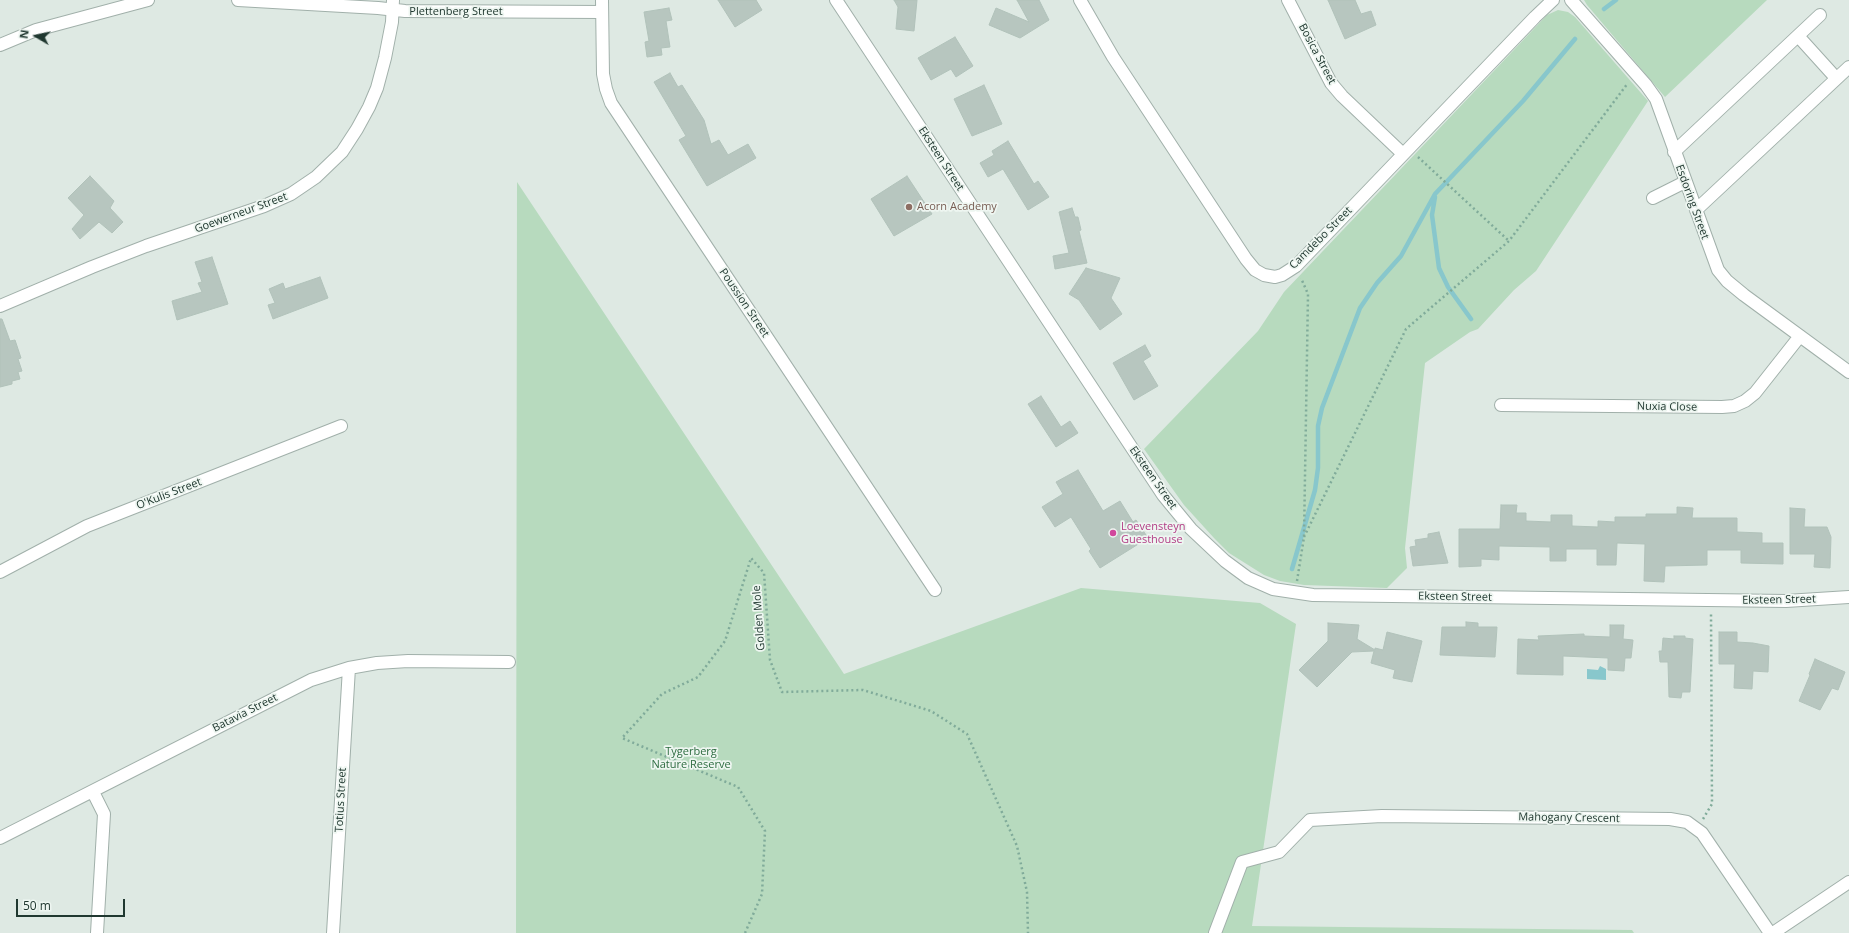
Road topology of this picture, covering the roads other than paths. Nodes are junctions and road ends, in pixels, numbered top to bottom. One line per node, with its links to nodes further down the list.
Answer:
1 (148, 0): 13 (street)
2 (238, 0): 9 (street, Plettenberg Street)
3 (602, 0): 10 (street, Poussion Street)
4 (836, 0): 28 (street, Eksteen Street)
5 (1080, 0): 16 (street, Camdebo Street)
6 (1288, 0): 16 (street, Bosica Street)
7 (1553, 0): 16 (street, Camdebo Street)
8 (1571, 0): 17 (street, Esdoring Street)
9 (392, 5): 10 (street, Plettenberg Street); 21 (street, Goewerneur Street)
10 (602, 12): 27 (street, Poussion Street)
11 (1820, 15): 12 (street)
12 (1798, 36): 15 (street); 17 (street)
13 (0, 45)
14 (1849, 67): 15 (street)
15 (1836, 78): 20 (street)
16 (1406, 151)
17 (1674, 152): 18 (street, Esdoring Street)
18 (1685, 182): 19 (street); 20 (street, Esdoring Street)
19 (1653, 198)
20 (1696, 210): 22 (street, Esdoring Street)
21 (0, 306)
22 (1800, 336): 23 (street, Esdoring Street); 24 (street, Nuxia Close)
23 (1849, 372)
24 (1501, 405)
25 (341, 426): 26 (street, O'Kulis Street)
26 (0, 572)
27 (935, 590)
28 (1849, 597)
29 (509, 662): 30 (street, Batavia Street)
30 (349, 668): 31 (street, Batavia Street); 35 (street, Totius Street)
31 (93, 792): 32 (street, Batavia Street); 34 (street)
32 (0, 838)
33 (1849, 882): 37 (street)
34 (97, 933)
35 (333, 933)
36 (1215, 933): 37 (street, Mahogany Crescent)
37 (1772, 933)

